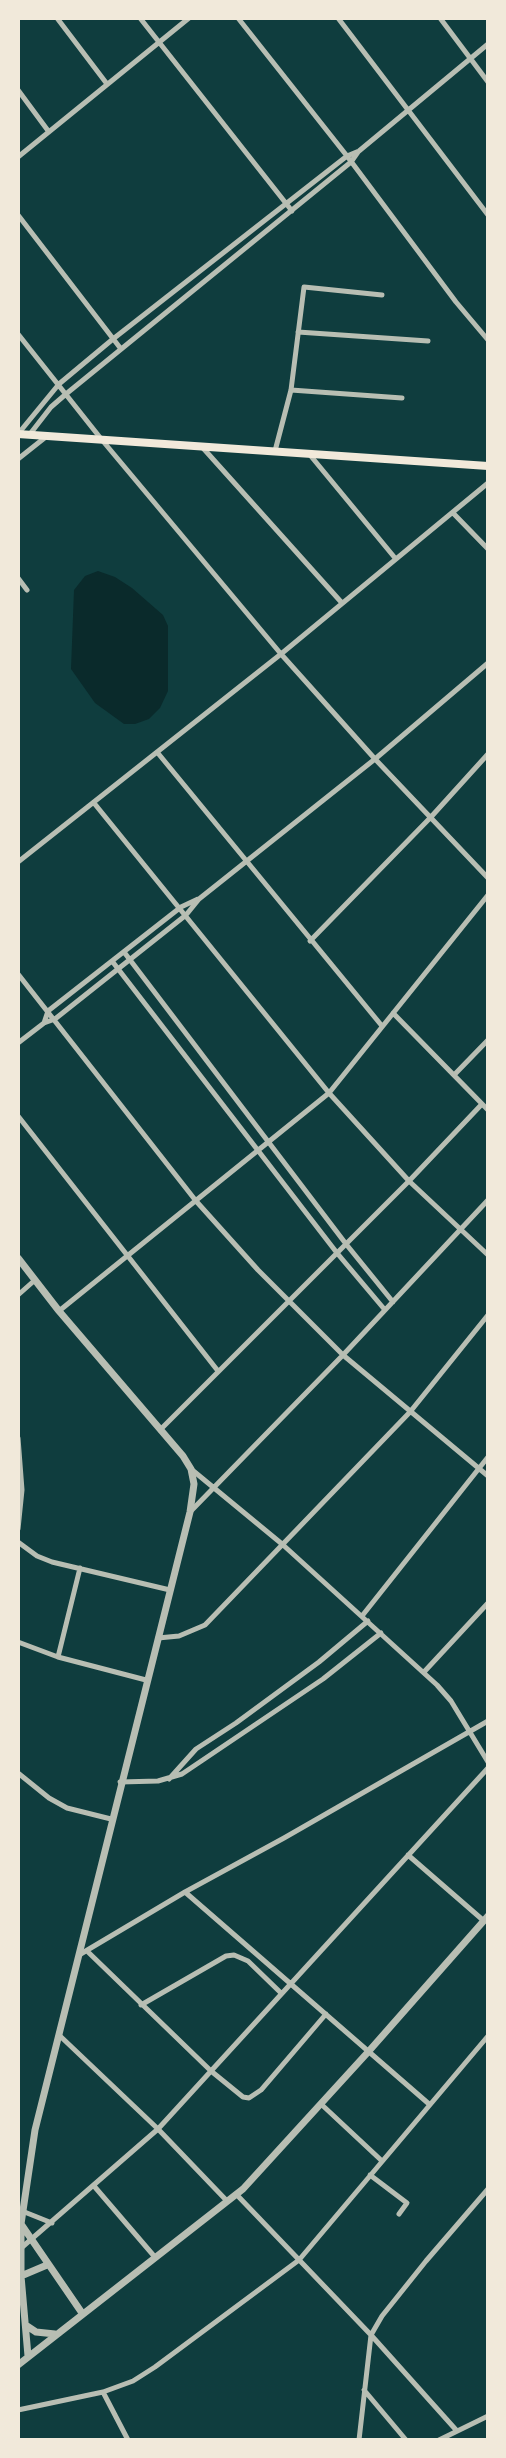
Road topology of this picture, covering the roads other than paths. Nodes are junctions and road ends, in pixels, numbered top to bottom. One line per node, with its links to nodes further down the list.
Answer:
1 (57, 18): 11 (street)
2 (140, 18): 7 (street)
3 (189, 18): 7 (street)
4 (238, 18): 16 (street)
5 (338, 18): 13 (street)
6 (440, 18): 9 (street)
7 (159, 42): 11 (street); 19 (street)
8 (488, 44): 9 (street)
9 (470, 58): 10 (street); 13 (street)
10 (488, 82)
11 (107, 84): 14 (street)
12 (18, 90): 14 (street)
13 (407, 110): 15 (street); 22 (street)
14 (49, 132): 17 (street)
15 (359, 151): 16 (street); 18 (street)
16 (347, 156): 18 (street); 19 (street)
17 (18, 157)
18 (351, 162): 20 (street); 27 (street)
19 (285, 204): 20 (street); 26 (street)
20 (292, 211): 29 (street)
21 (18, 215): 26 (street)
22 (488, 215)
23 (382, 295): 24 (street)
24 (298, 333): 28 (street); 31 (street)
25 (18, 334): 30 (street)
26 (113, 339): 29 (street); 30 (street)
27 (488, 340)
28 (428, 341)
29 (121, 349): 32 (street)
30 (59, 384): 32 (street); 34 (street)
31 (291, 390): 33 (street); 39 (street)
32 (66, 394): 35 (street); 37 (street)
33 (402, 398)
34 (18, 434): 35 (main road)
35 (30, 434): 36 (main road)
36 (47, 436): 37 (main road); 41 (street)
37 (102, 440): 38 (main road); 50 (street)
38 (202, 446): 39 (main road); 49 (street)
39 (275, 452): 40 (main road)
40 (310, 455): 42 (main road); 46 (street)
41 (18, 459)
42 (488, 466)
43 (488, 483): 44 (street)
44 (454, 514): 45 (street); 46 (street)
45 (488, 549)
46 (395, 558): 49 (street)
47 (18, 578): 48 (street)
48 (27, 590)
49 (342, 603): 50 (street)
50 (282, 654): 52 (street); 54 (street)
51 (488, 663): 54 (street)
52 (157, 752): 55 (street); 57 (street)
53 (488, 754): 56 (street)
54 (375, 759): 56 (street); 57 (street)
55 (94, 802): 58 (street); 62 (street)
56 (431, 817): 59 (street); 64 (street)
57 (245, 861): 61 (street); 64 (street)
58 (18, 862)
59 (488, 879)
60 (488, 895): 71 (street)
61 (199, 899): 62 (street); 63 (street)
62 (181, 907): 63 (street); 65 (street)
63 (186, 915): 66 (street); 78 (street)
64 (310, 941): 74 (street)
65 (124, 952): 66 (street); 67 (street)
66 (129, 960): 68 (street); 82 (street)
67 (112, 961): 68 (street); 70 (street)
68 (117, 969): 72 (street); 83 (street)
69 (18, 974): 70 (street)
70 (48, 1011): 72 (street); 73 (street)
71 (393, 1013): 74 (street); 77 (street)
72 (55, 1019): 73 (street); 86 (street)
73 (44, 1023): 76 (street)
74 (382, 1026): 78 (street)
75 (488, 1041): 77 (street)
76 (18, 1043)
77 (455, 1074): 79 (street)
78 (329, 1093): 82 (street); 84 (street)
79 (482, 1104): 80 (street); 84 (street)
80 (488, 1110)
81 (18, 1116): 91 (street)
82 (269, 1143): 83 (street); 88 (street)
83 (260, 1150): 86 (street); 89 (street)
84 (409, 1181): 87 (street); 88 (street)
85 (488, 1200): 87 (street)
86 (196, 1201): 91 (street); 95 (street)
87 (460, 1230): 90 (street); 96 (street)
88 (346, 1244): 89 (street); 96 (street)
89 (337, 1253): 95 (street); 97 (street)
90 (488, 1255)
91 (128, 1256): 98 (street); 101 (street)
92 (18, 1258): 93 (street)
93 (35, 1280): 94 (street); 98 (street)
94 (18, 1295)
95 (288, 1302): 100 (street); 101 (street)
96 (393, 1302): 97 (street)
97 (385, 1310): 100 (street)
98 (60, 1311): 103 (street)
99 (488, 1315): 102 (street)
100 (343, 1355): 102 (street); 109 (street)
101 (218, 1371): 103 (street)
102 (410, 1412): 107 (street); 113 (street)
103 (160, 1430): 106 (street)
104 (18, 1438): 111 (street)
105 (488, 1456): 107 (street)
106 (191, 1469): 109 (street); 110 (street)
107 (478, 1469): 108 (street); 117 (street)
108 (488, 1476)
109 (213, 1488): 110 (street); 113 (street)
110 (190, 1512): 115 (street)
111 (18, 1529)
112 (18, 1542): 114 (street)
113 (282, 1544): 117 (street); 120 (street)
114 (80, 1568): 115 (street); 122 (street)
115 (171, 1590): 120 (street)
116 (488, 1603): 123 (street)
117 (362, 1616): 118 (street)
118 (368, 1621): 119 (street); 130 (street)
119 (381, 1633): 123 (street); 130 (street)
120 (158, 1638): 124 (street)
121 (18, 1642): 122 (street)
122 (58, 1657): 124 (street)
123 (424, 1672): 126 (street)
124 (146, 1680): 131 (street)
125 (488, 1721): 126 (street)
126 (468, 1731): 127 (street); 134 (street)
127 (488, 1762)
128 (488, 1768): 133 (street)
129 (18, 1773): 132 (street)
130 (168, 1780): 131 (street)
131 (120, 1782): 132 (street)
132 (111, 1819): 137 (street)
133 (408, 1855): 135 (street); 138 (street)
134 (184, 1892): 136 (street); 138 (street)
135 (486, 1919): 144 (street)
136 (87, 1952): 137 (street); 140 (street)
137 (79, 1955): 142 (street)
138 (290, 1983): 139 (street); 141 (street)
139 (281, 1993): 140 (street); 145 (street)
140 (141, 2005): 145 (street)
141 (326, 2014): 144 (street); 145 (street)
142 (59, 2035): 148 (street); 155 (street)
143 (488, 2036): 147 (street)
144 (369, 2051): 146 (street); 147 (street)
145 (211, 2071): 148 (street)
146 (321, 2104): 149 (street); 153 (street)
147 (429, 2104): 149 (street)
148 (158, 2128): 151 (street); 154 (street)
149 (382, 2161): 150 (street)
150 (370, 2175): 156 (street); 162 (street)
151 (94, 2186): 157 (street); 161 (street)
152 (488, 2190): 168 (street)
153 (236, 2194): 154 (street); 162 (street)
154 (227, 2201): 161 (street)
155 (22, 2211): 157 (street); 158 (street)
156 (399, 2214)
157 (52, 2223): 159 (street)
158 (21, 2224): 159 (street); 160 (street)
159 (31, 2241): 160 (street); 163 (street)
160 (20, 2249): 164 (street)
161 (154, 2256): 165 (street)
162 (299, 2260): 168 (street); 172 (street)
163 (47, 2265): 164 (street); 165 (street)
164 (21, 2277): 166 (street)
165 (82, 2313): 167 (street)
166 (27, 2326): 167 (street); 169 (street)
167 (56, 2334): 169 (street)
168 (371, 2335): 171 (street); 175 (street)
169 (28, 2356): 170 (street)
170 (18, 2365)
171 (364, 2390): 177 (street); 178 (street)
172 (103, 2392): 173 (street); 176 (street)
173 (18, 2410)
174 (488, 2416): 175 (street)
175 (457, 2431): 179 (street)
176 (128, 2440)
177 (359, 2440)
178 (406, 2440)
179 (439, 2440)

